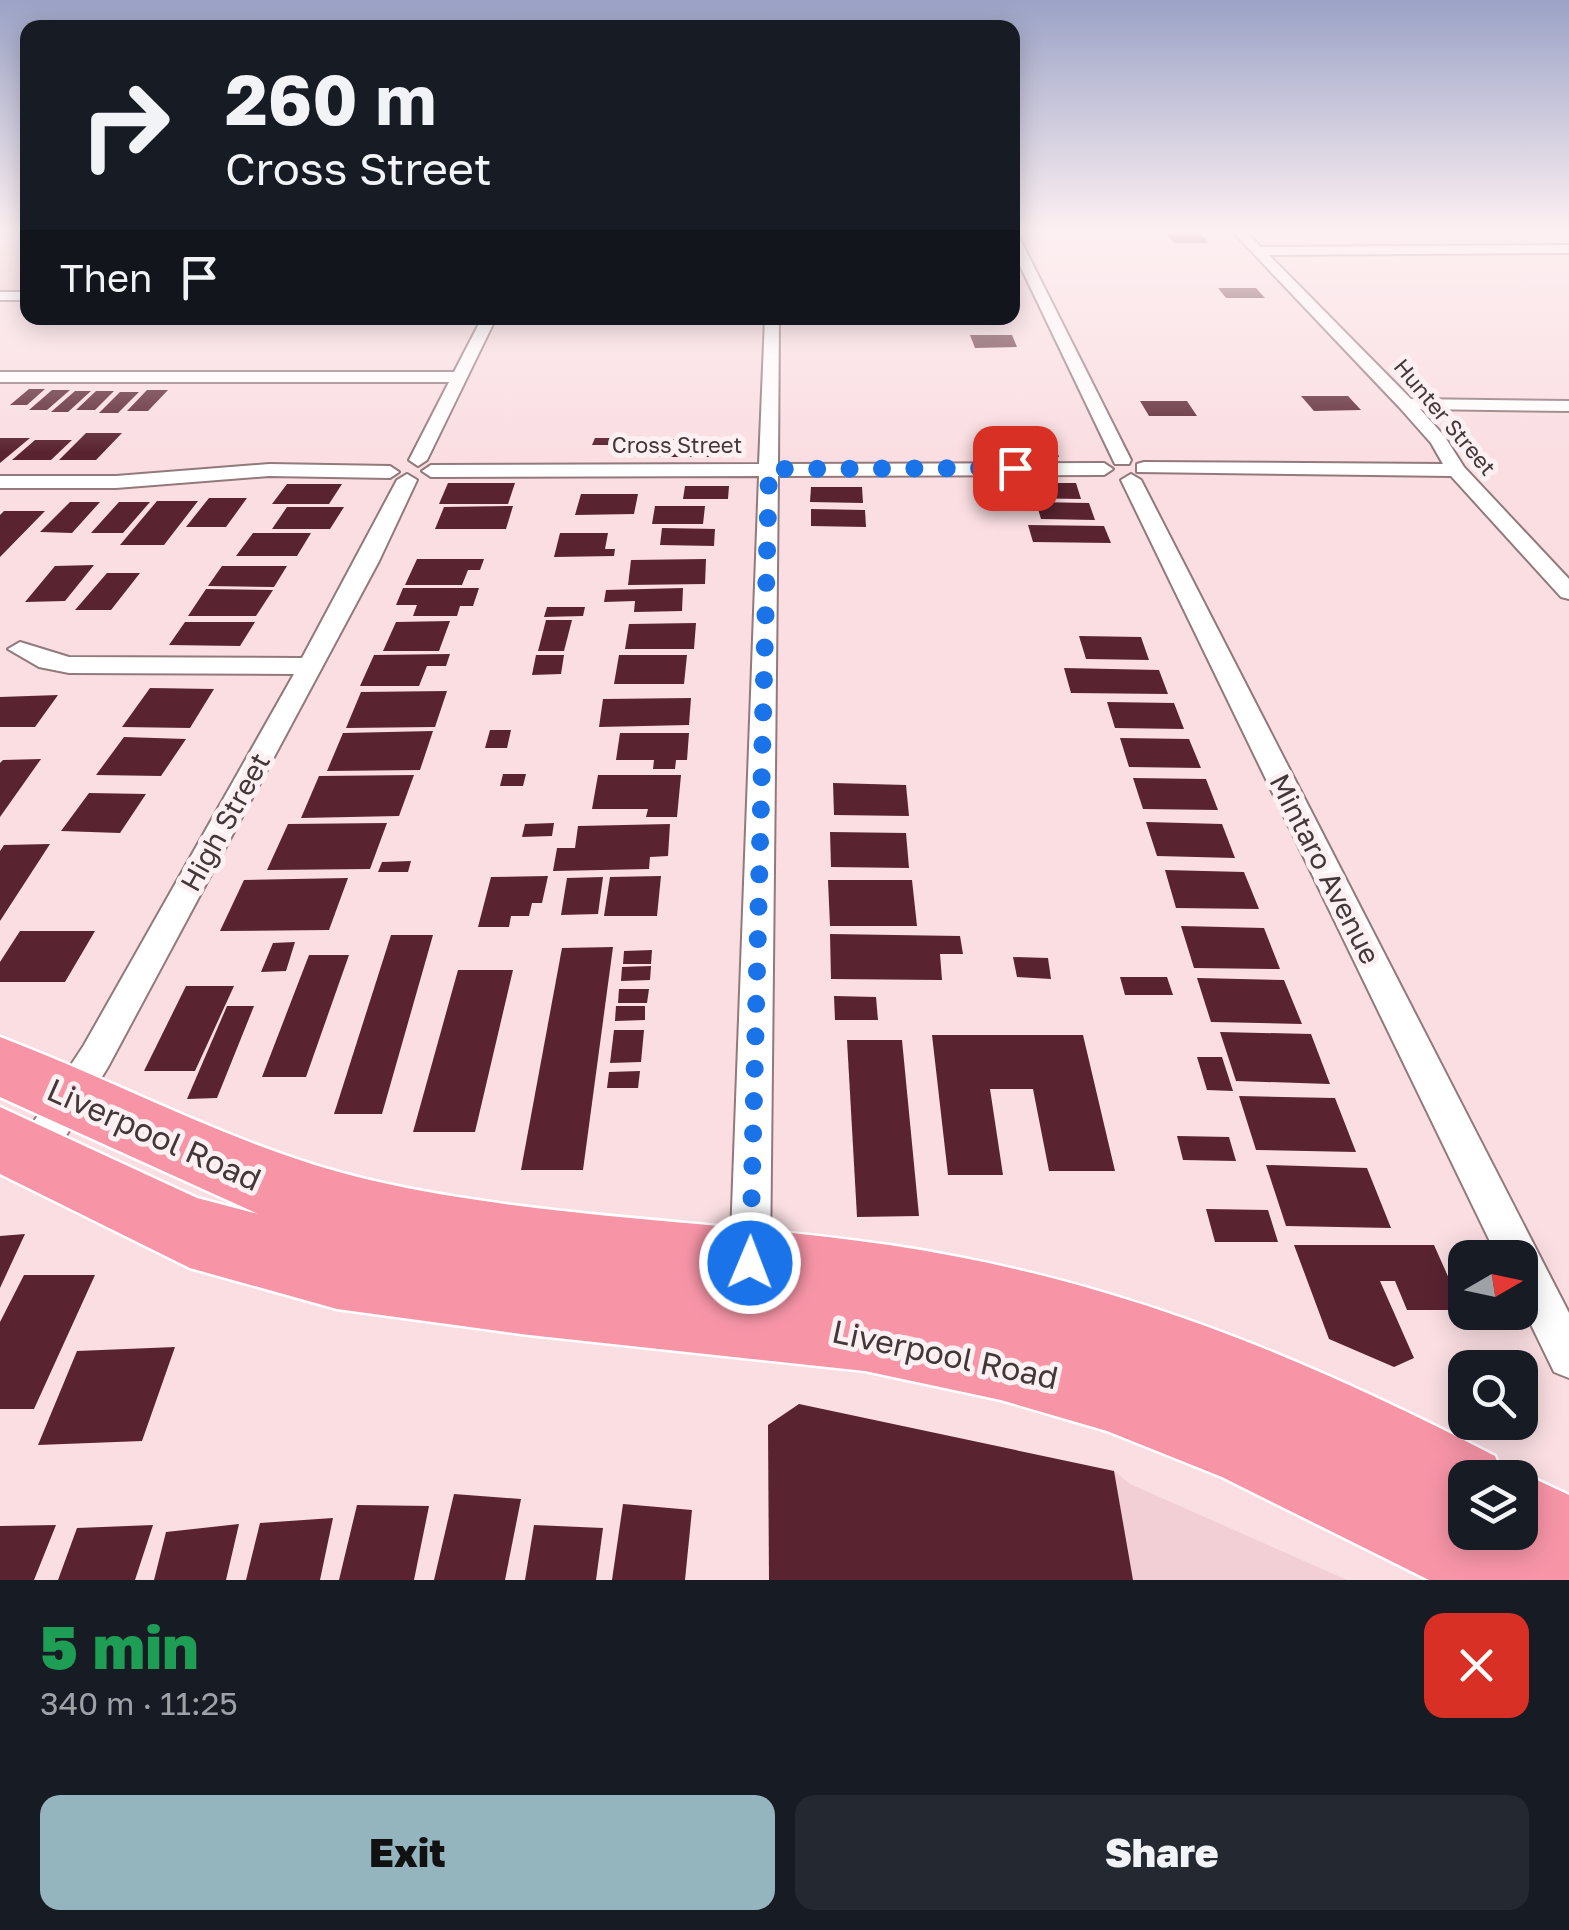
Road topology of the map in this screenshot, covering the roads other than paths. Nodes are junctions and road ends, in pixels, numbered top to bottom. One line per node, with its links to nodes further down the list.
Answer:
1 (1046, 306): 10 (street, Mintaro Avenue)
2 (1311, 306): 7 (street, Hunter Street)
3 (485, 325): 6 (street, High Street)
4 (772, 325): 9 (street)
5 (0, 376): 6 (street)
6 (457, 376): 12 (street, High Street)
7 (1406, 404): 8 (street); 11 (street, Hunter Street)
8 (1569, 406)
9 (769, 469): 10 (street, Cross Street); 12 (street, Cross Street); 21 (street)
10 (1125, 469): 11 (street, Cross Street); 20 (street, Mintaro Avenue)
11 (1456, 470): 14 (street, Hunter Street)
12 (411, 471): 13 (street, Cross Street); 16 (street, High Street)
13 (0, 482)
14 (1569, 592)
15 (20, 649): 16 (street)
16 (310, 666): 18 (street, High Street)
17 (0, 1066): 18 (highway, Liverpool Road)
18 (71, 1096): 19 (street, High Street); 21 (highway, Liverpool Road)
19 (16, 1148): 27 (highway, Liverpool Road)
20 (1511, 1240)
21 (750, 1263): 24 (highway, Liverpool Road)
22 (1538, 1294): 23 (street, Mintaro Avenue)
23 (1569, 1357)
24 (1448, 1477)
25 (1538, 1525): 26 (highway)
26 (1569, 1542)
27 (1516, 1580)

